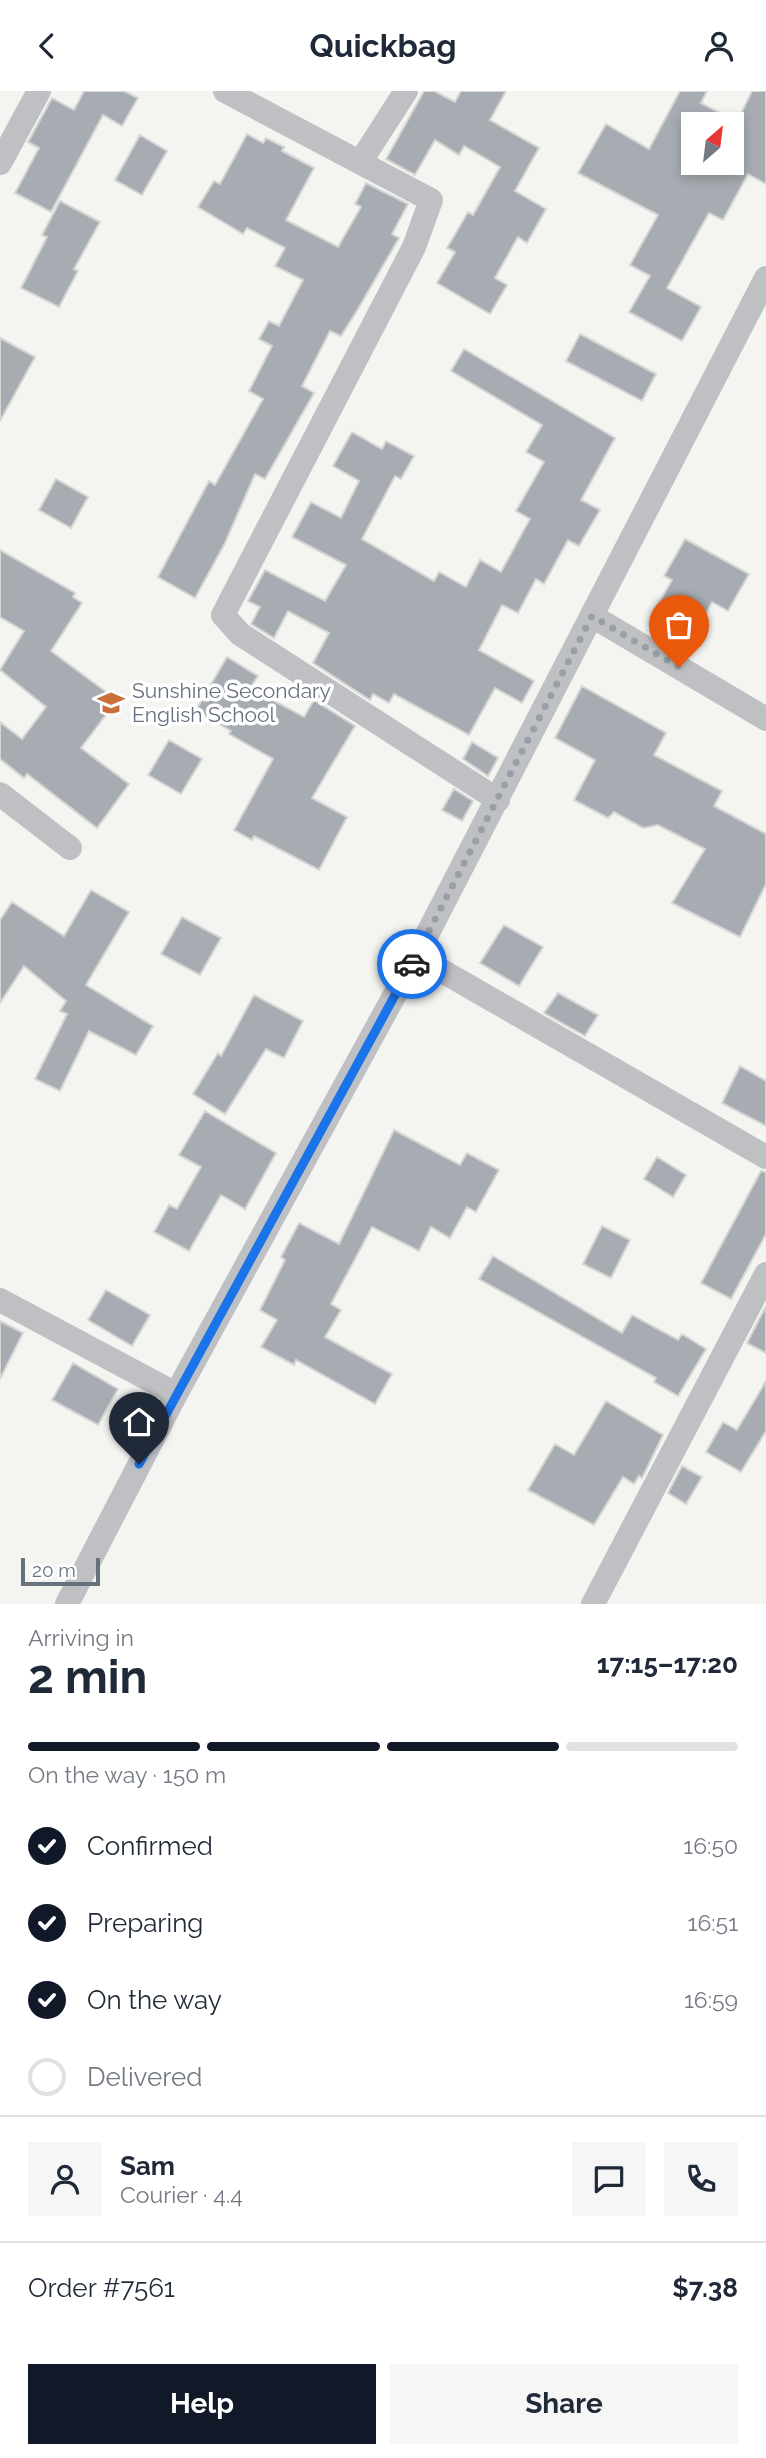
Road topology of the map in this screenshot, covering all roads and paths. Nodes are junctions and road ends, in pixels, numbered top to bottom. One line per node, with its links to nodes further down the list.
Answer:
1 (39, 91): 5 (street)
2 (225, 91): 4 (street)
3 (406, 91): 4 (street)
4 (361, 161): 10 (street)
5 (0, 163)
6 (766, 278): 7 (street)
7 (592, 616): 8 (street); 10 (street)
8 (766, 719)
9 (0, 794): 11 (street)
10 (498, 800): 12 (street)
11 (70, 848)
12 (416, 956): 13 (street); 16 (street)
13 (766, 1157)
14 (766, 1274): 18 (street)
15 (0, 1300): 16 (street)
16 (176, 1394): 17 (street)
17 (67, 1604)
18 (593, 1604)

